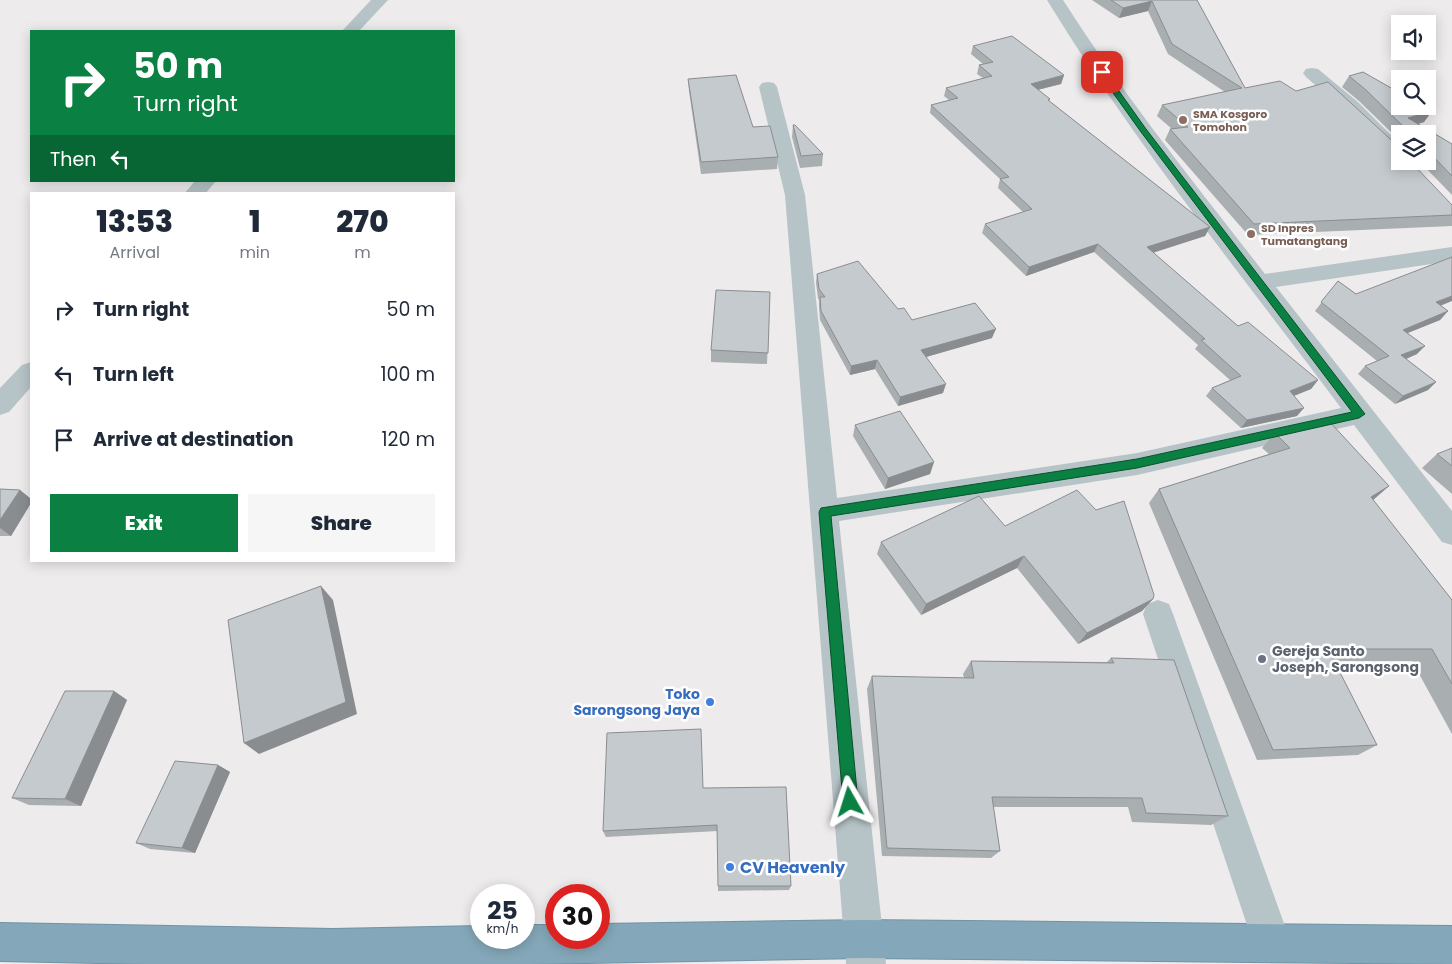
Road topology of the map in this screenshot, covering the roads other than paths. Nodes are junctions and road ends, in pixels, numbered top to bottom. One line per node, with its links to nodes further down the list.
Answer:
1 (380, 0): 3 (street)
2 (1055, 0): 10 (street)
3 (351, 30)
4 (1312, 73): 6 (street)
5 (768, 87): 14 (street)
6 (1391, 147)
7 (205, 182): 8 (street)
8 (196, 192)
9 (1452, 254): 10 (street)
10 (1259, 282): 13 (street)
11 (30, 372): 12 (street)
12 (0, 406)
13 (1359, 414): 14 (street); 15 (street)
14 (825, 512): 20 (street)
15 (1452, 533)
16 (1158, 614): 18 (street)
17 (0, 942): 21 (highway)
18 (1272, 943): 19 (highway); 20 (highway)
19 (1452, 945)
20 (865, 952): 21 (highway)
21 (331, 956)

